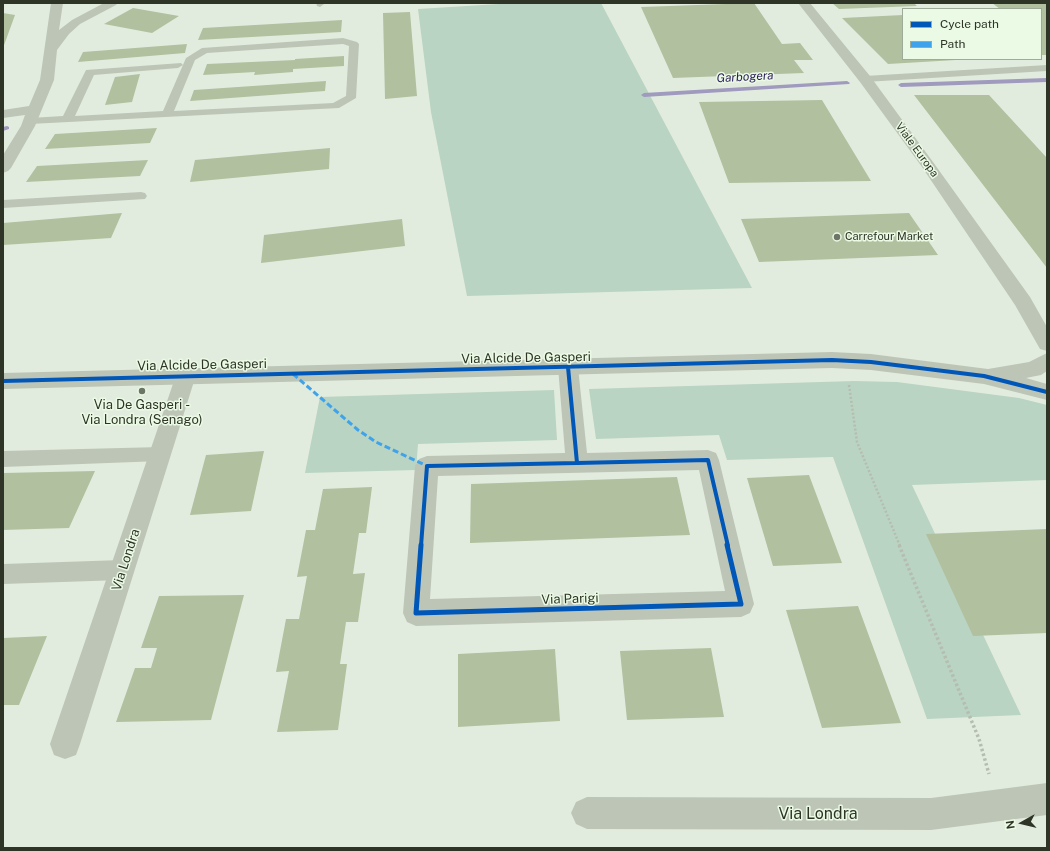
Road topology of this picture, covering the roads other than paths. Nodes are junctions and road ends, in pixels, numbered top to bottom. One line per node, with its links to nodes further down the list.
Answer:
1 (57, 3): 5 (street)
2 (804, 3): 8 (street, Viale Europa)
3 (110, 4): 4 (street); 5 (street)
4 (69, 6)
5 (52, 48): 11 (street)
6 (178, 65): 12 (lane)
7 (1047, 68): 8 (lane)
8 (865, 79): 16 (street, Viale Europa)
9 (168, 113): 9 (lane); 12 (lane)
10 (3, 114): 11 (street)
11 (32, 116): 12 (lane); 13 (street)
12 (68, 118)
13 (3, 168)
14 (141, 196): 15 (lane)
15 (3, 204)
16 (1023, 302): 17 (street); 18 (street, Viale Europa)
17 (1047, 318)
18 (1047, 344)
19 (1047, 361): 22 (street, Via Alcide De Gasperi)
20 (568, 367): 21 (street, Via Alcide De Gasperi); 22 (street, Via Alcide De Gasperi); 27 (street)
21 (186, 376): 23 (street, Via Alcide De Gasperi); 25 (street, Via Londra)
22 (984, 376): 24 (street, Via Alcide De Gasperi)
23 (3, 380)
24 (1047, 392)
25 (160, 454): 26 (lane); 28 (street, Via Londra)
26 (3, 458)
27 (577, 463): 27 (street, Via Parigi)
28 (122, 570): 29 (lane); 30 (street, Via Londra)
29 (3, 574)
30 (65, 744)
31 (1047, 798): 32 (street, Via Londra)
32 (587, 813)

